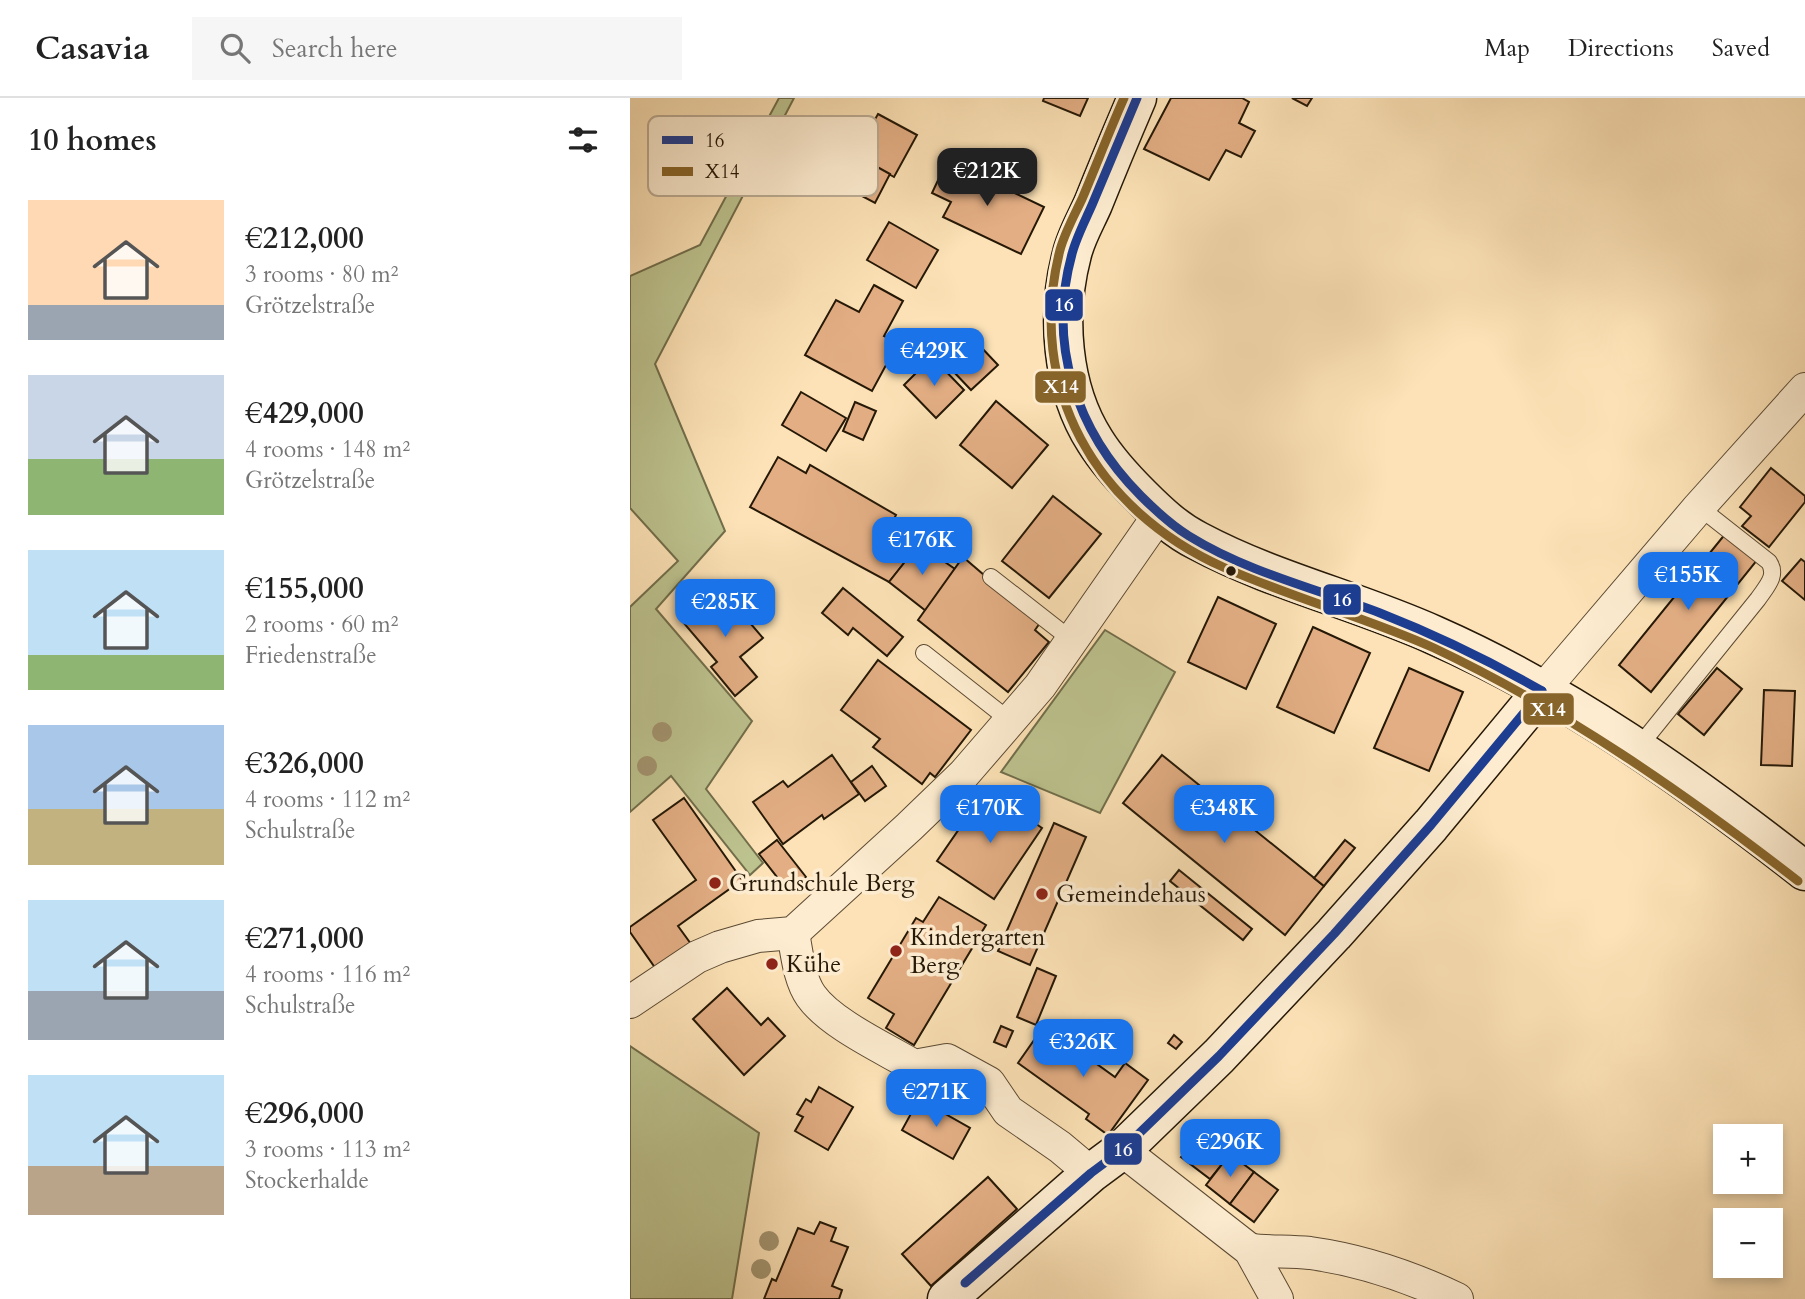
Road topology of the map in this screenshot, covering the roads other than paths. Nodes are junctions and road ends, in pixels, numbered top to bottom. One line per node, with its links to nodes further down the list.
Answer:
1 (1137, 98): 4 (street)
2 (1805, 389): 3 (street)
3 (1699, 507): 8 (street); 10 (lane)
4 (1159, 514): 6 (street); 8 (street)
5 (991, 577): 6 (lane)
6 (1073, 641): 9 (street)
7 (924, 653): 9 (lane)
8 (1542, 691): 10 (street); 14 (street)
9 (1009, 720): 12 (street)
10 (1637, 749): 11 (street)
11 (1805, 871)
12 (793, 933): 13 (street); 15 (street)
13 (630, 1002)
14 (1122, 1150): 15 (street); 16 (street)
15 (1091, 1173): 17 (street)
16 (1250, 1250): 18 (street); 19 (street)
17 (962, 1294)
18 (1277, 1299)
19 (1457, 1299)

